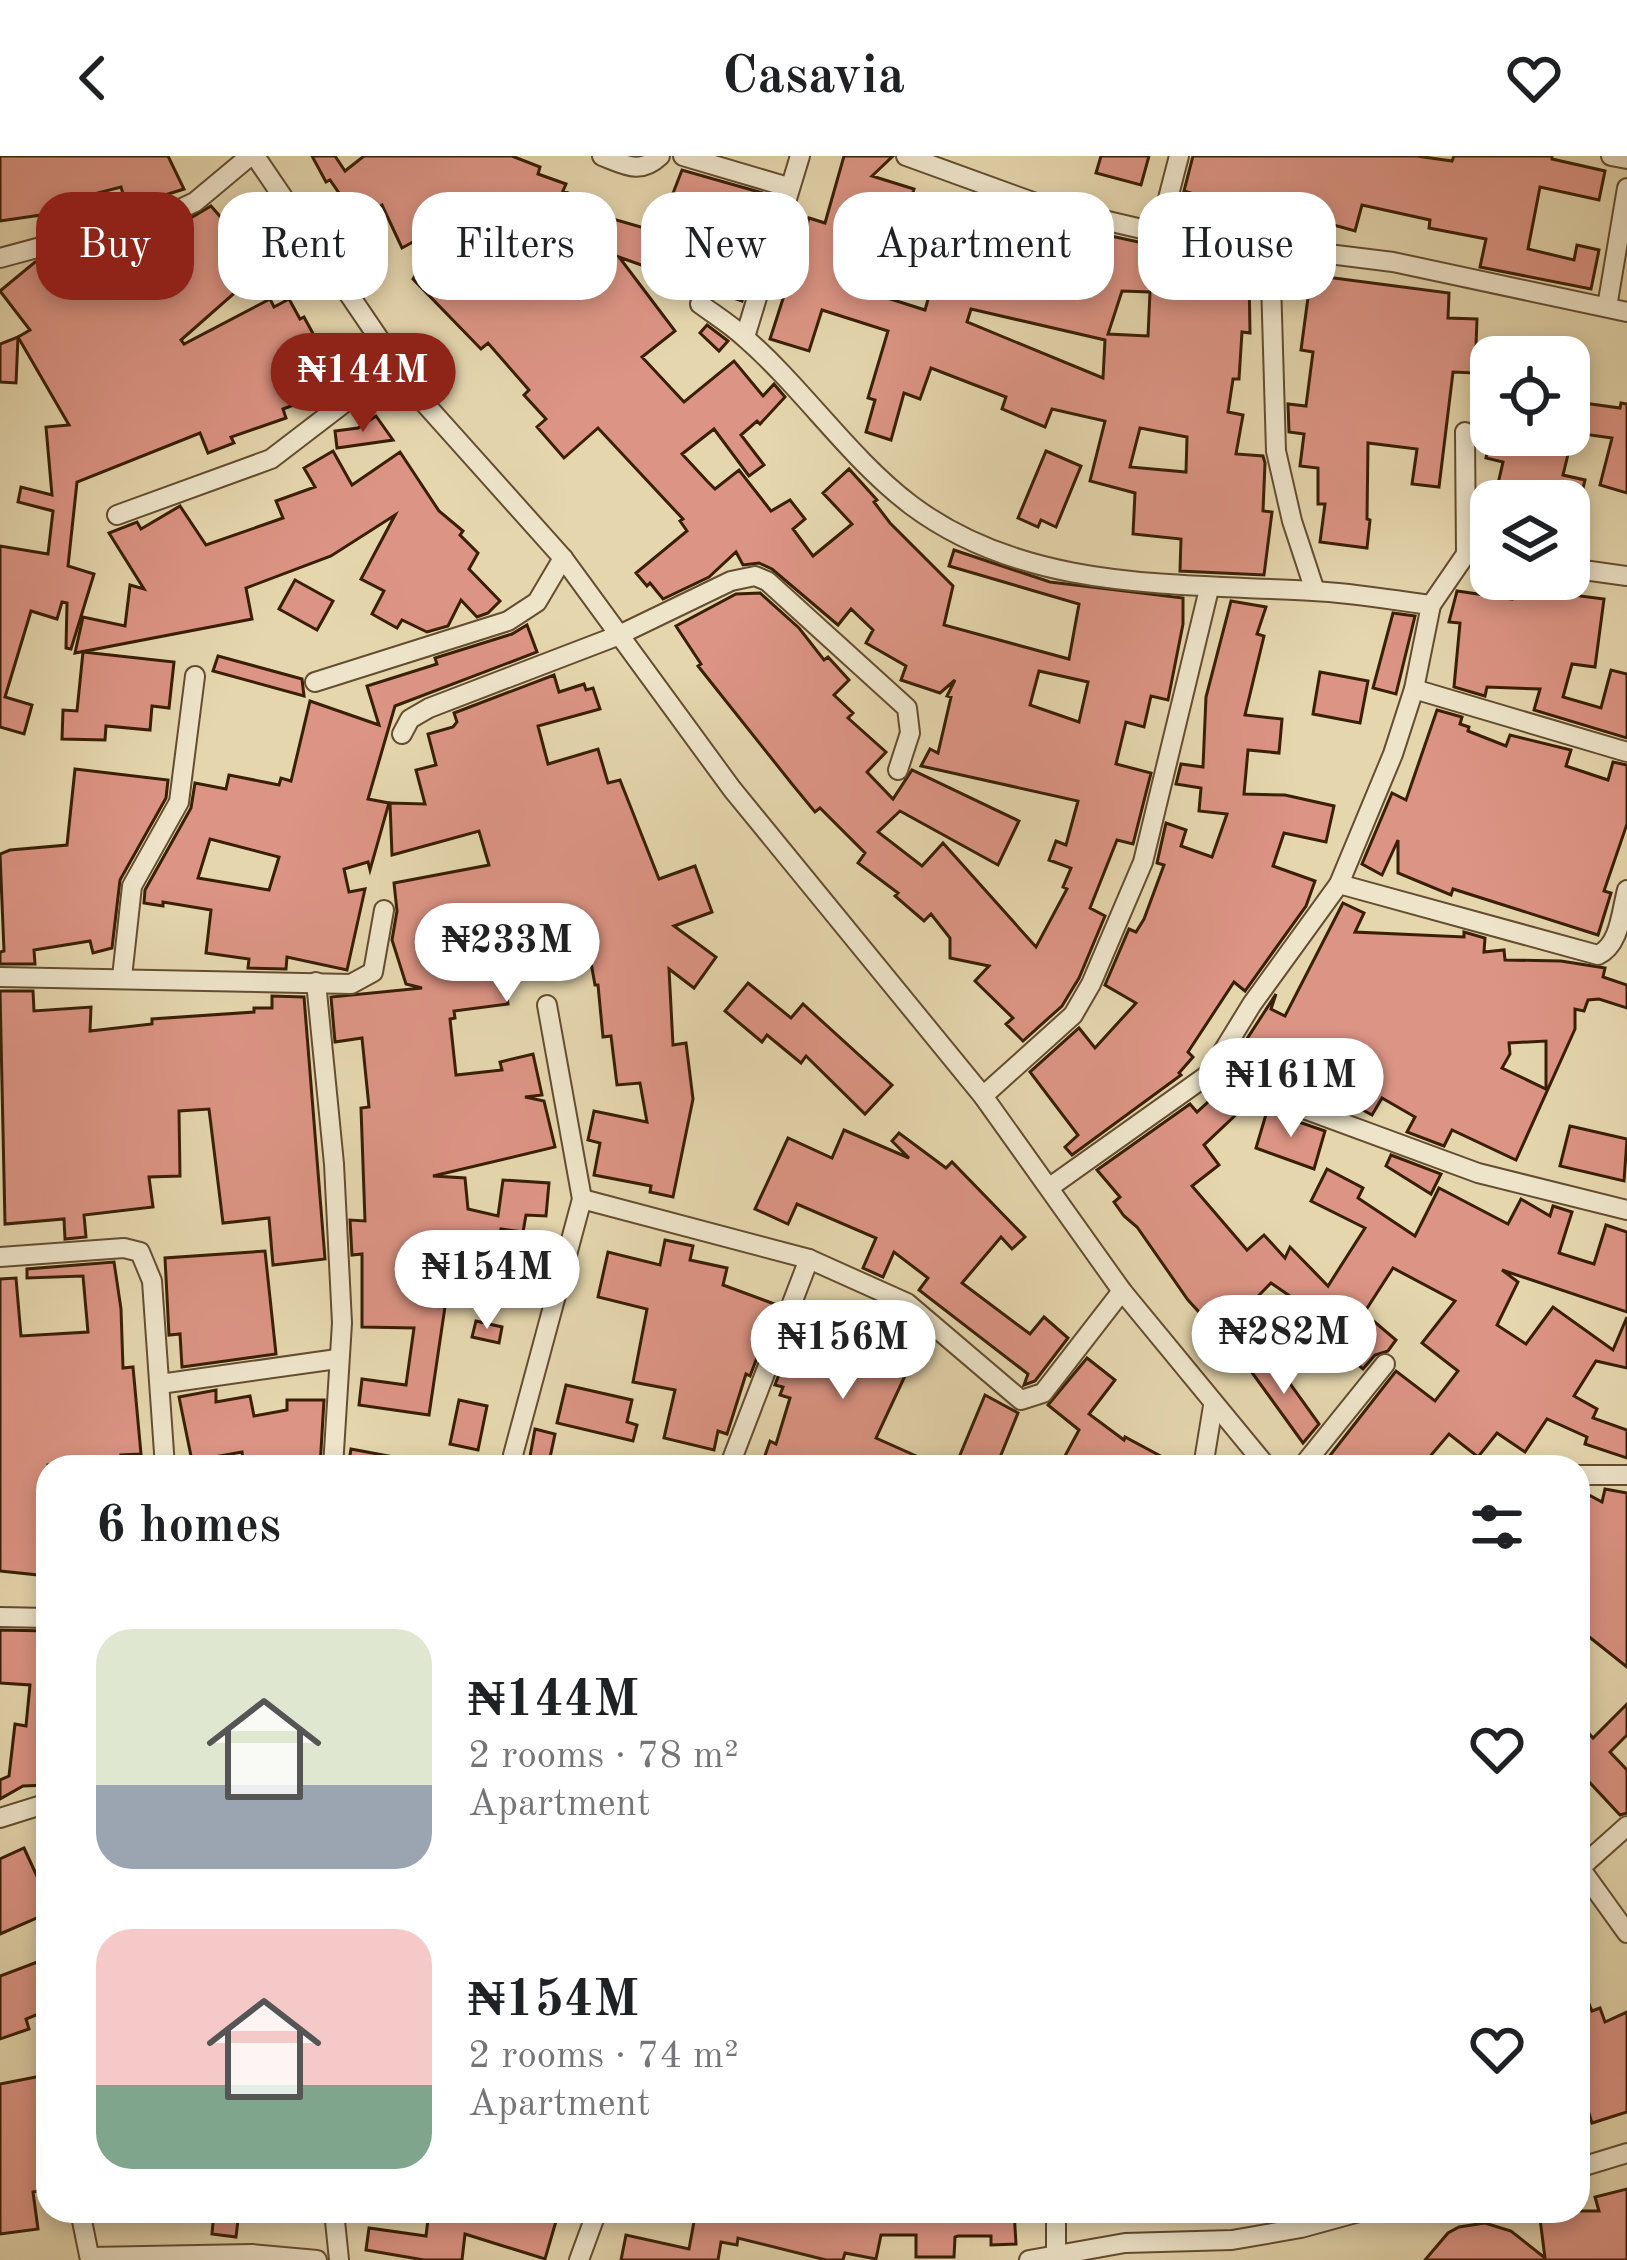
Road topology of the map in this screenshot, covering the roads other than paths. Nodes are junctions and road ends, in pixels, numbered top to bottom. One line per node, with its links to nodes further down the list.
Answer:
1 (252, 156): 15 (street); 21 (street)
2 (602, 156): 3 (street)
3 (660, 156)
4 (683, 156): 10 (street)
5 (800, 156): 10 (street)
6 (906, 156): 13 (street)
7 (1179, 156): 12 (street)
8 (1611, 156): 9 (street)
9 (1627, 159)
10 (788, 187): 20 (street)
11 (1627, 188): 18 (street)
12 (1170, 192)
13 (1138, 228)
14 (1336, 255): 18 (street)
15 (0, 258)
16 (1272, 300): 30 (street)
17 (700, 304): 20 (street)
18 (1606, 307): 19 (street)
19 (1627, 312)
20 (745, 337): 29 (street)
21 (395, 364): 23 (street); 26 (street)
22 (1465, 431): 24 (street)
23 (117, 515)
24 (1466, 554): 25 (street); 31 (street)
25 (1470, 554)
26 (563, 558): 32 (street); 34 (street)
27 (1590, 571): 28 (street)
28 (1627, 576)
29 (1209, 589): 30 (street); 47 (street)
30 (1315, 591): 31 (street)
31 (1431, 605): 35 (street)
32 (617, 636): 36 (street); 38 (street); 47 (street)
33 (195, 676): 43 (street)
34 (315, 682)
35 (1414, 689): 37 (street); 39 (street)
36 (402, 734)
37 (1627, 752)
38 (898, 770)
39 (1339, 884): 40 (street); 46 (street)
40 (1627, 890)
41 (384, 910): 44 (street)
42 (0, 977): 43 (street)
43 (122, 977): 44 (street)
44 (316, 982): 54 (street)
45 (548, 1005): 49 (street)
46 (1209, 1074): 48 (street); 50 (street)
47 (983, 1096): 48 (street)
48 (1050, 1187): 53 (street)
49 (582, 1198): 52 (street); 58 (street)
50 (1627, 1210)
51 (0, 1257): 56 (street)
52 (809, 1259): 53 (street); 61 (street)
53 (1122, 1291): 57 (street)
54 (337, 1359): 56 (street); 60 (street)
55 (1385, 1364): 64 (street)
56 (160, 1384): 59 (street)
57 (1213, 1406): 62 (street); 63 (street)
58 (513, 1454)
59 (164, 1455)
60 (333, 1455)
61 (734, 1455)
62 (1205, 1455)
63 (1256, 1455)
64 (1312, 1455)
65 (1590, 1475): 66 (street)
66 (1627, 1475)
67 (0, 1617): 68 (street)
68 (36, 1618)
69 (36, 1807): 70 (street)
70 (0, 1818)
71 (1627, 1826): 72 (street)
72 (1590, 1858)
73 (1590, 1882): 74 (street)
74 (1626, 1929)
75 (1627, 2153): 76 (street)
76 (1590, 2164)
77 (83, 2223): 84 (street)
78 (335, 2223): 86 (street)
79 (593, 2223): 87 (street)
80 (1056, 2223): 83 (street)
81 (1317, 2223): 82 (street)
82 (1232, 2250): 83 (street)
83 (1056, 2254): 88 (street)
84 (90, 2258): 85 (street)
85 (317, 2260)
86 (339, 2260)
87 (579, 2260)
88 (1029, 2260)

